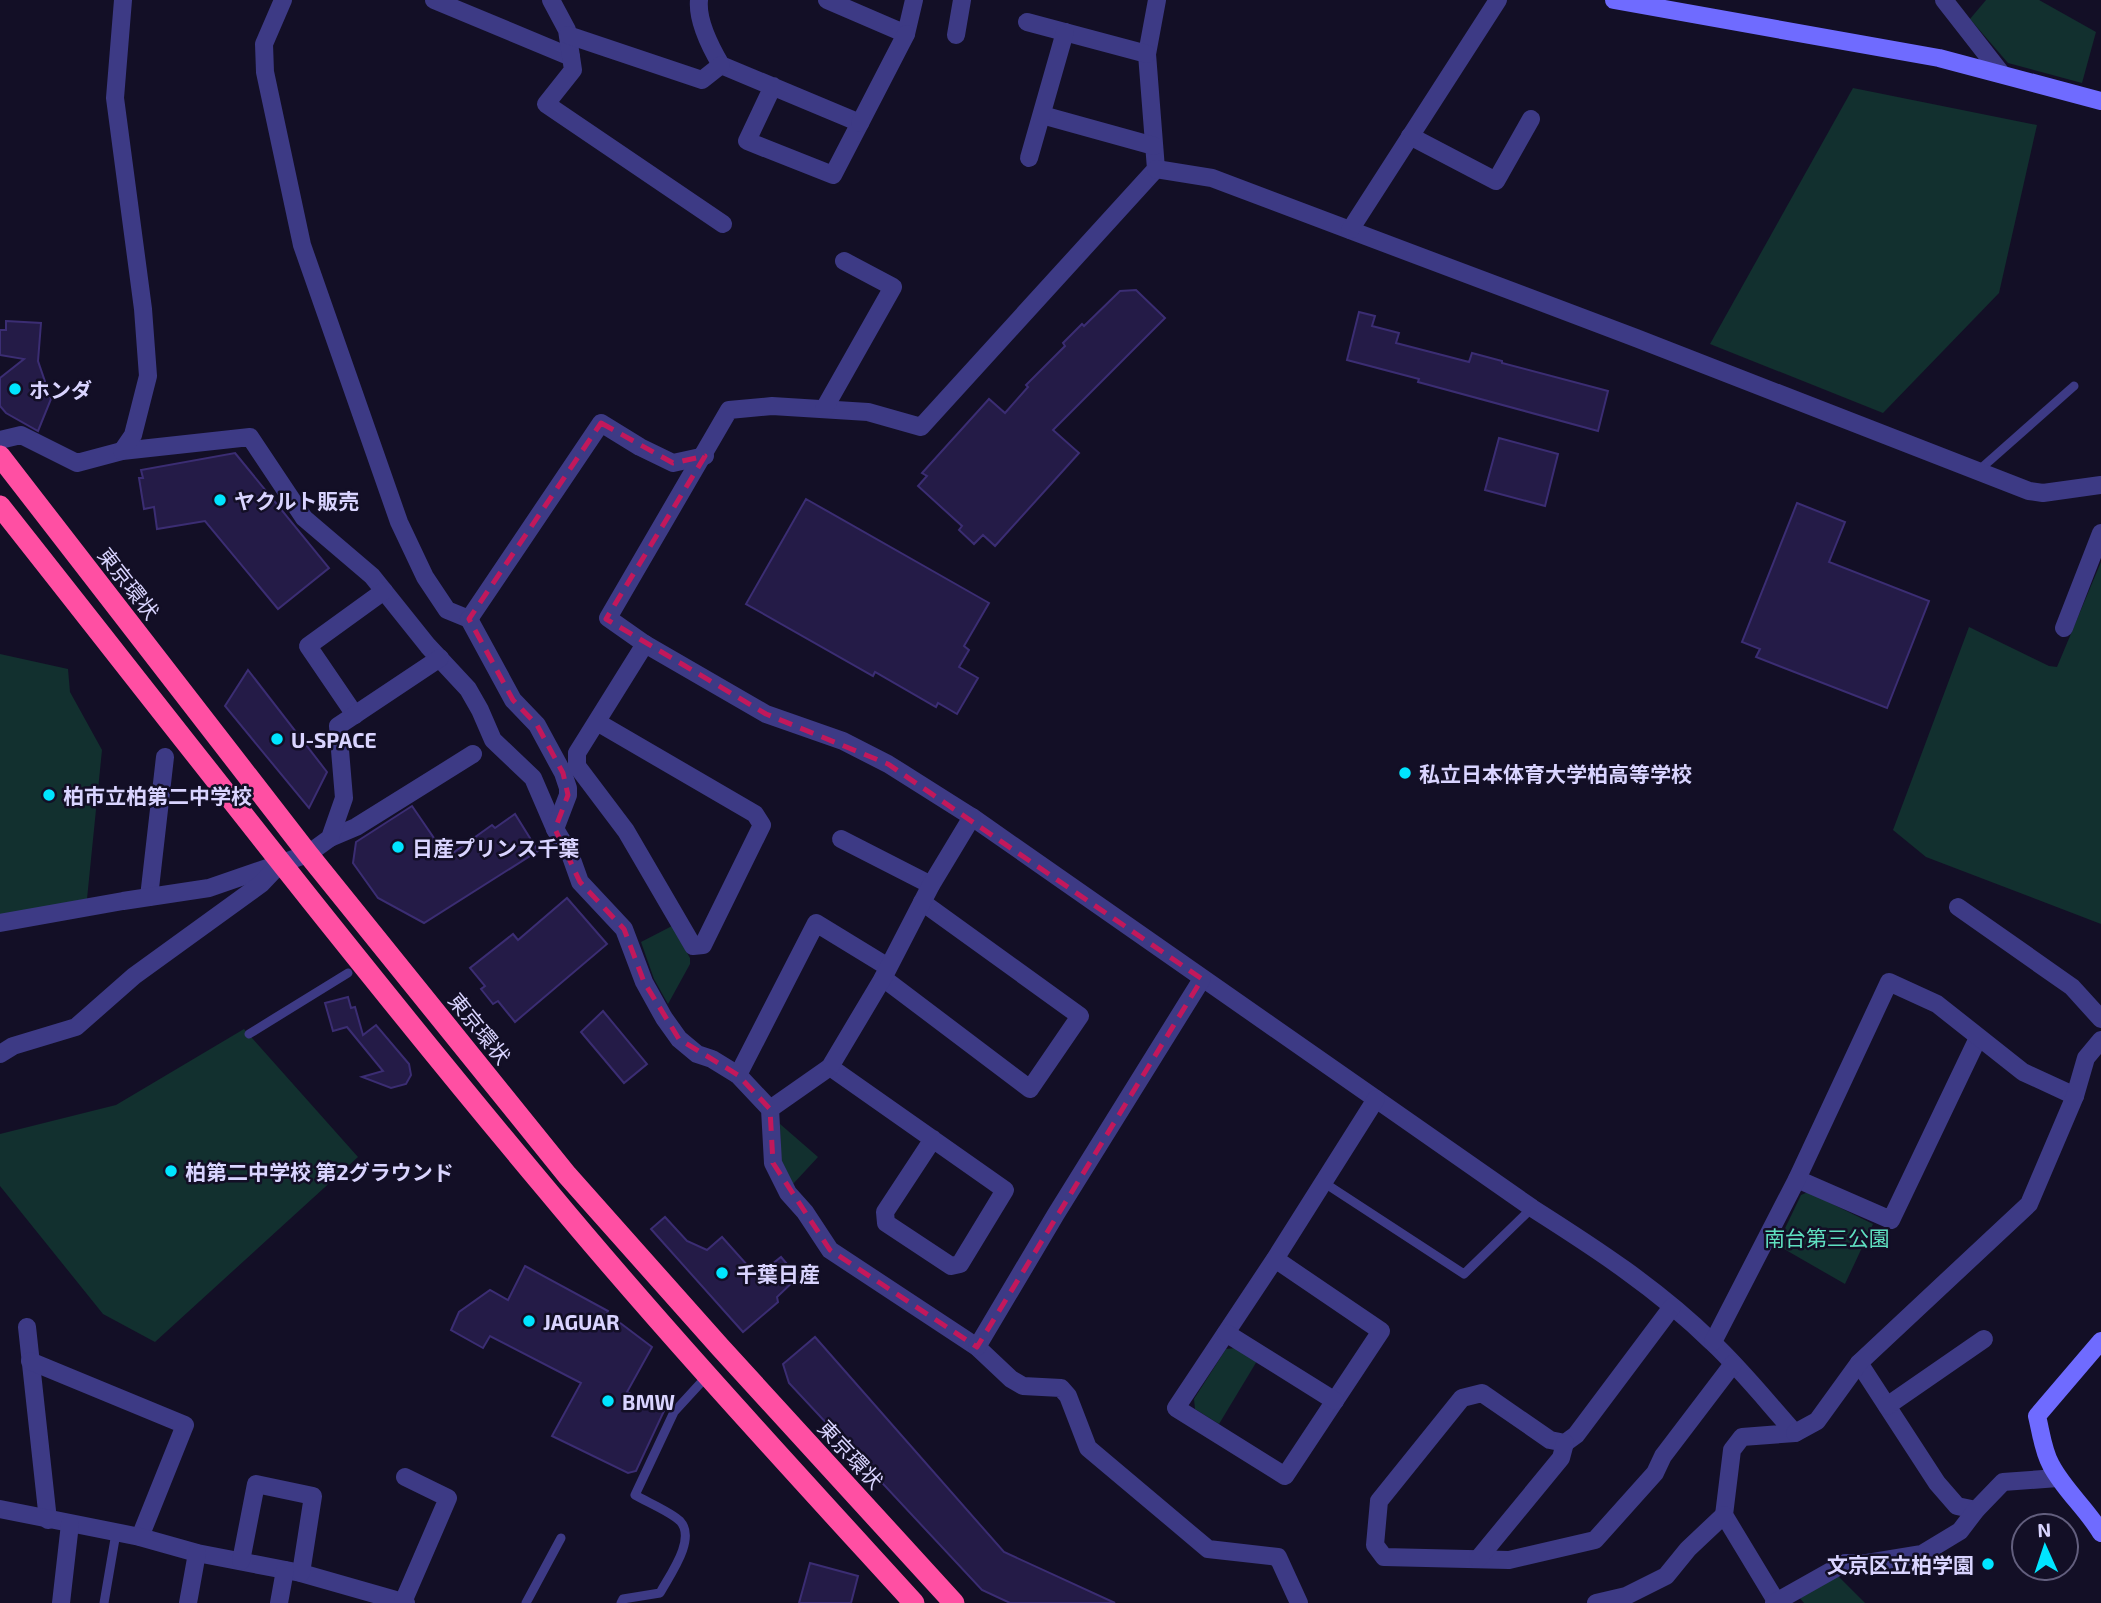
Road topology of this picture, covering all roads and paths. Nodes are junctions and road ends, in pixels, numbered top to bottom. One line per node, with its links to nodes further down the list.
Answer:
1 (123, 0): 37 (street)
2 (283, 0): 45 (street)
3 (434, 0): 19 (street)
4 (551, 0): 16 (street)
5 (699, 0): 20 (street)
6 (827, 0): 15 (street)
7 (914, 0): 15 (street)
8 (962, 0): 17 (street)
9 (1157, 0): 18 (street)
10 (1498, 0): 27 (street)
11 (1614, 0): 21 (street)
12 (1944, 0): 21 (street)
13 (1027, 22): 14 (street)
14 (1065, 32): 18 (street); 24 (street)
15 (906, 34): 26 (street)
16 (568, 35): 19 (street); 20 (street)
17 (956, 35)
18 (1147, 54): 28 (street)
19 (571, 57): 31 (street)
20 (720, 65): 22 (street)
21 (2001, 73): 23 (street)
22 (773, 86): 26 (street); 26 (street)
23 (2101, 102)
24 (1042, 115): 28 (street); 29 (street)
25 (1531, 119): 27 (street)
26 (860, 123)
27 (1410, 136): 32 (street)
28 (1154, 146): 30 (street)
29 (1029, 158)
30 (1156, 169): 32 (street); 35 (street)
31 (723, 224)
32 (1350, 230): 40 (street)
33 (844, 261): 35 (street)
34 (2074, 386): 40 (lane)
35 (824, 409): 39 (street)
36 (0, 440): 37 (street)
37 (122, 451): 44 (street)
38 (0, 456): 57 (highway, 東京環状)
39 (705, 456): 45 (street); 47 (street)
40 (1978, 471): 41 (street)
41 (2101, 485)
42 (0, 506): 58 (highway)
43 (2101, 533): 46 (street)
44 (384, 591): 48 (street); 49 (street)
45 (469, 619): 54 (street)
46 (2064, 628)
47 (645, 644): 50 (street); 53 (street)
48 (440, 658): 49 (street); 54 (street)
49 (355, 715): 55 (street)
50 (597, 722): 50 (street)
51 (472, 754): 55 (street)
52 (165, 757): 60 (street)
53 (972, 817): 59 (street); 66 (street)
54 (555, 829): 73 (street)
55 (330, 838): 57 (street)
56 (842, 839): 59 (street)
57 (308, 854): 58 (street); 122 (highway, 東京環状)
58 (281, 862): 60 (street); 71 (street); 92 (highway)
59 (931, 885): 61 (street)
60 (149, 897): 63 (street)
61 (922, 902): 65 (street); 65 (street)
62 (1958, 907): 67 (street)
63 (0, 923)
64 (348, 973): 68 (lane)
65 (885, 973): 72 (street); 73 (street)
66 (1202, 979): 75 (street); 88 (street)
67 (2101, 1019)
68 (249, 1034)
69 (1978, 1038): 74 (street); 78 (street); 78 (street)
70 (2101, 1040): 74 (street)
71 (0, 1054)
72 (830, 1067): 76 (street); 77 (street)
73 (738, 1075): 76 (street)
74 (2075, 1096): 90 (street)
75 (1376, 1100): 79 (street); 80 (street)
76 (770, 1110): 88 (street)
77 (933, 1139): 77 (street)
78 (1797, 1179): 87 (street)
79 (1323, 1182): 80 (lane); 81 (street)
80 (1532, 1208): 82 (street)
81 (1275, 1259): 84 (street); 93 (street)
82 (1672, 1307): 87 (street); 96 (street)
83 (27, 1327): 89 (street)
84 (1226, 1333): 93 (street); 93 (street)
85 (1984, 1339): 94 (street)
86 (2101, 1341): 98 (street)
87 (1713, 1342): 91 (street)
88 (977, 1347): 123 (street)
89 (30, 1361): 102 (street); 106 (street)
90 (1859, 1363): 94 (street); 95 (street)
91 (1733, 1364): 95 (street); 109 (street)
92 (707, 1376): 120 (lane); 121 (highway)
93 (1335, 1401)
94 (1887, 1406): 100 (street)
95 (1795, 1433): 101 (street)
96 (1565, 1443): 109 (street); 109 (street)
97 (405, 1477): 113 (street)
98 (2058, 1478): 100 (street); 105 (street)
99 (0, 1509): 102 (street)
100 (1976, 1510): 114 (street)
101 (1724, 1515): 114 (street); 124 (street)
102 (48, 1520): 103 (street)
103 (70, 1524): 104 (street); 115 (street)
104 (116, 1533): 106 (street); 116 (lane)
105 (2101, 1533)
106 (140, 1537): 108 (street)
107 (561, 1538): 119 (lane)
108 (197, 1553): 110 (street); 117 (street)
109 (1478, 1559)
110 (241, 1561): 111 (street); 111 (street)
111 (293, 1571): 112 (street); 118 (street)
112 (370, 1597): 113 (street)
113 (405, 1602)
114 (1775, 1602)
115 (61, 1603)
116 (104, 1603)
117 (188, 1603)
118 (279, 1603)
119 (526, 1603)
120 (621, 1603)
121 (914, 1603)
122 (954, 1603)
123 (1299, 1603)
124 (1596, 1603)

